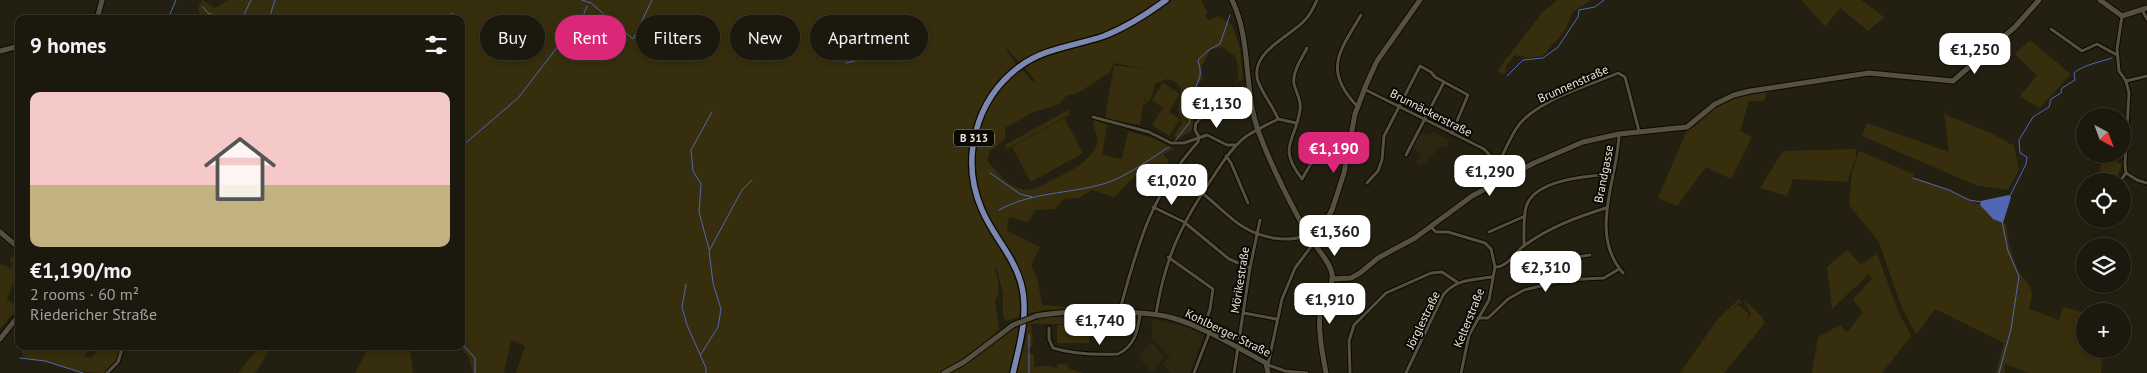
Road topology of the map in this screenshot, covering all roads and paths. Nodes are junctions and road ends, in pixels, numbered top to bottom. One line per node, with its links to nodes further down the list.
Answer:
1 (102, 0): 9 (street)
2 (1166, 0): 86 (main road, B 313)
3 (1232, 0): 29 (street)
4 (1317, 0): 26 (street)
5 (1420, 0): 21 (street)
6 (2038, 0): 30 (street)
7 (2100, 0): 11 (street)
8 (2144, 9): 11 (street); 12 (street)
9 (98, 15)
10 (1361, 15): 23 (street)
11 (2122, 16): 17 (street)
12 (2147, 19)
13 (2051, 29): 17 (street)
14 (15, 47): 16 (street)
15 (1307, 48): 28 (street)
16 (0, 51)
17 (2117, 55): 19 (street)
18 (2147, 76): 19 (street)
19 (2126, 81): 39 (street)
20 (1444, 82): 24 (street); 27 (street); 31 (street)
21 (1364, 89): 23 (street); 24 (street, Brunnäckerstraße)
22 (1233, 90): 33 (street)
23 (1358, 107): 58 (street)
24 (1399, 107): 27 (street, Brunnäckerstraße); 43 (street)
25 (1093, 117): 33 (street)
26 (1278, 119): 28 (street); 29 (street)
27 (1425, 121): 31 (street, Brunnäckerstraße); 35 (street)
28 (1296, 124): 37 (street)
29 (1258, 130): 34 (street); 55 (street)
30 (1640, 132): 32 (street); 38 (street, Brunnenstraße)
31 (1452, 133): 38 (street, Brunnäckerstraße)
32 (1619, 134): 40 (street, Brandgasse); 42 (street)
33 (1199, 137): 34 (street); 47 (street)
34 (1236, 145): 36 (street)
35 (1406, 155)
36 (1226, 156): 45 (street); 46 (street)
37 (1313, 160)
38 (1498, 164): 42 (street)
39 (2126, 173)
40 (1613, 174): 48 (street, Brandgasse); 49 (street)
41 (2131, 176): 44 (street)
42 (1500, 180): 52 (street)
43 (1367, 183)
44 (2147, 183)
45 (1202, 193): 51 (street); 56 (street)
46 (1248, 203)
47 (1153, 207): 51 (street); 70 (street)
48 (1606, 208): 59 (street); 65 (street, Brandgasse)
49 (1525, 216): 54 (street); 59 (street)
50 (1260, 220): 56 (street, Mörikestraße)
51 (1184, 222): 62 (street); 64 (street)
52 (1431, 226): 63 (street); 68 (street)
53 (0, 232): 57 (street)
54 (1489, 232)
55 (1308, 234): 56 (street); 58 (street)
56 (1257, 235): 64 (street, Mörikestraße)
57 (15, 244)
58 (1313, 244): 68 (street); 75 (street)
59 (1524, 246): 60 (street)
60 (1516, 254): 61 (street); 63 (street)
61 (1590, 255)
62 (1168, 257): 73 (street); 78 (street)
63 (1495, 267): 67 (street, Kelterstraße)
64 (1250, 268): 71 (street, Mörikestraße)
65 (1619, 269): 66 (street, Brandgasse); 74 (street)
66 (1622, 273)
67 (1492, 277): 69 (street); 74 (street, Kelterstraße)
68 (1332, 279): 91 (street)
69 (1457, 282): 92 (street); 93 (street, Jörglestraße)
70 (1121, 306)
71 (1244, 313): 75 (street); 81 (street, Mörikestraße)
72 (1140, 314): 73 (street, Kohlberger Straße); 77 (street); 85 (street, Kohlberger Straße, bridge)
73 (1156, 314): 78 (street, Kohlberger Straße)
74 (1478, 318): 94 (street, Kelterstraße)
75 (1276, 319): 83 (street)
76 (15, 321): 80 (street)
77 (1049, 328)
78 (1202, 331): 79 (street, Kohlberger Straße)
79 (1209, 334): 81 (street, Kohlberger Straße); 87 (street)
80 (0, 339)
81 (1238, 349): 83 (street, Kohlberger Straße); 88 (street, Mörikestraße)
82 (122, 350): 84 (street)
83 (1268, 365): 89 (street); 90 (street, Kohlberger Straße)
84 (107, 373)
85 (944, 373)
86 (1013, 373)
87 (1194, 373)
88 (1234, 373)
89 (1268, 373)
90 (1307, 373)
91 (1326, 373)
92 (1350, 373)
93 (1406, 373)
94 (1461, 373)

